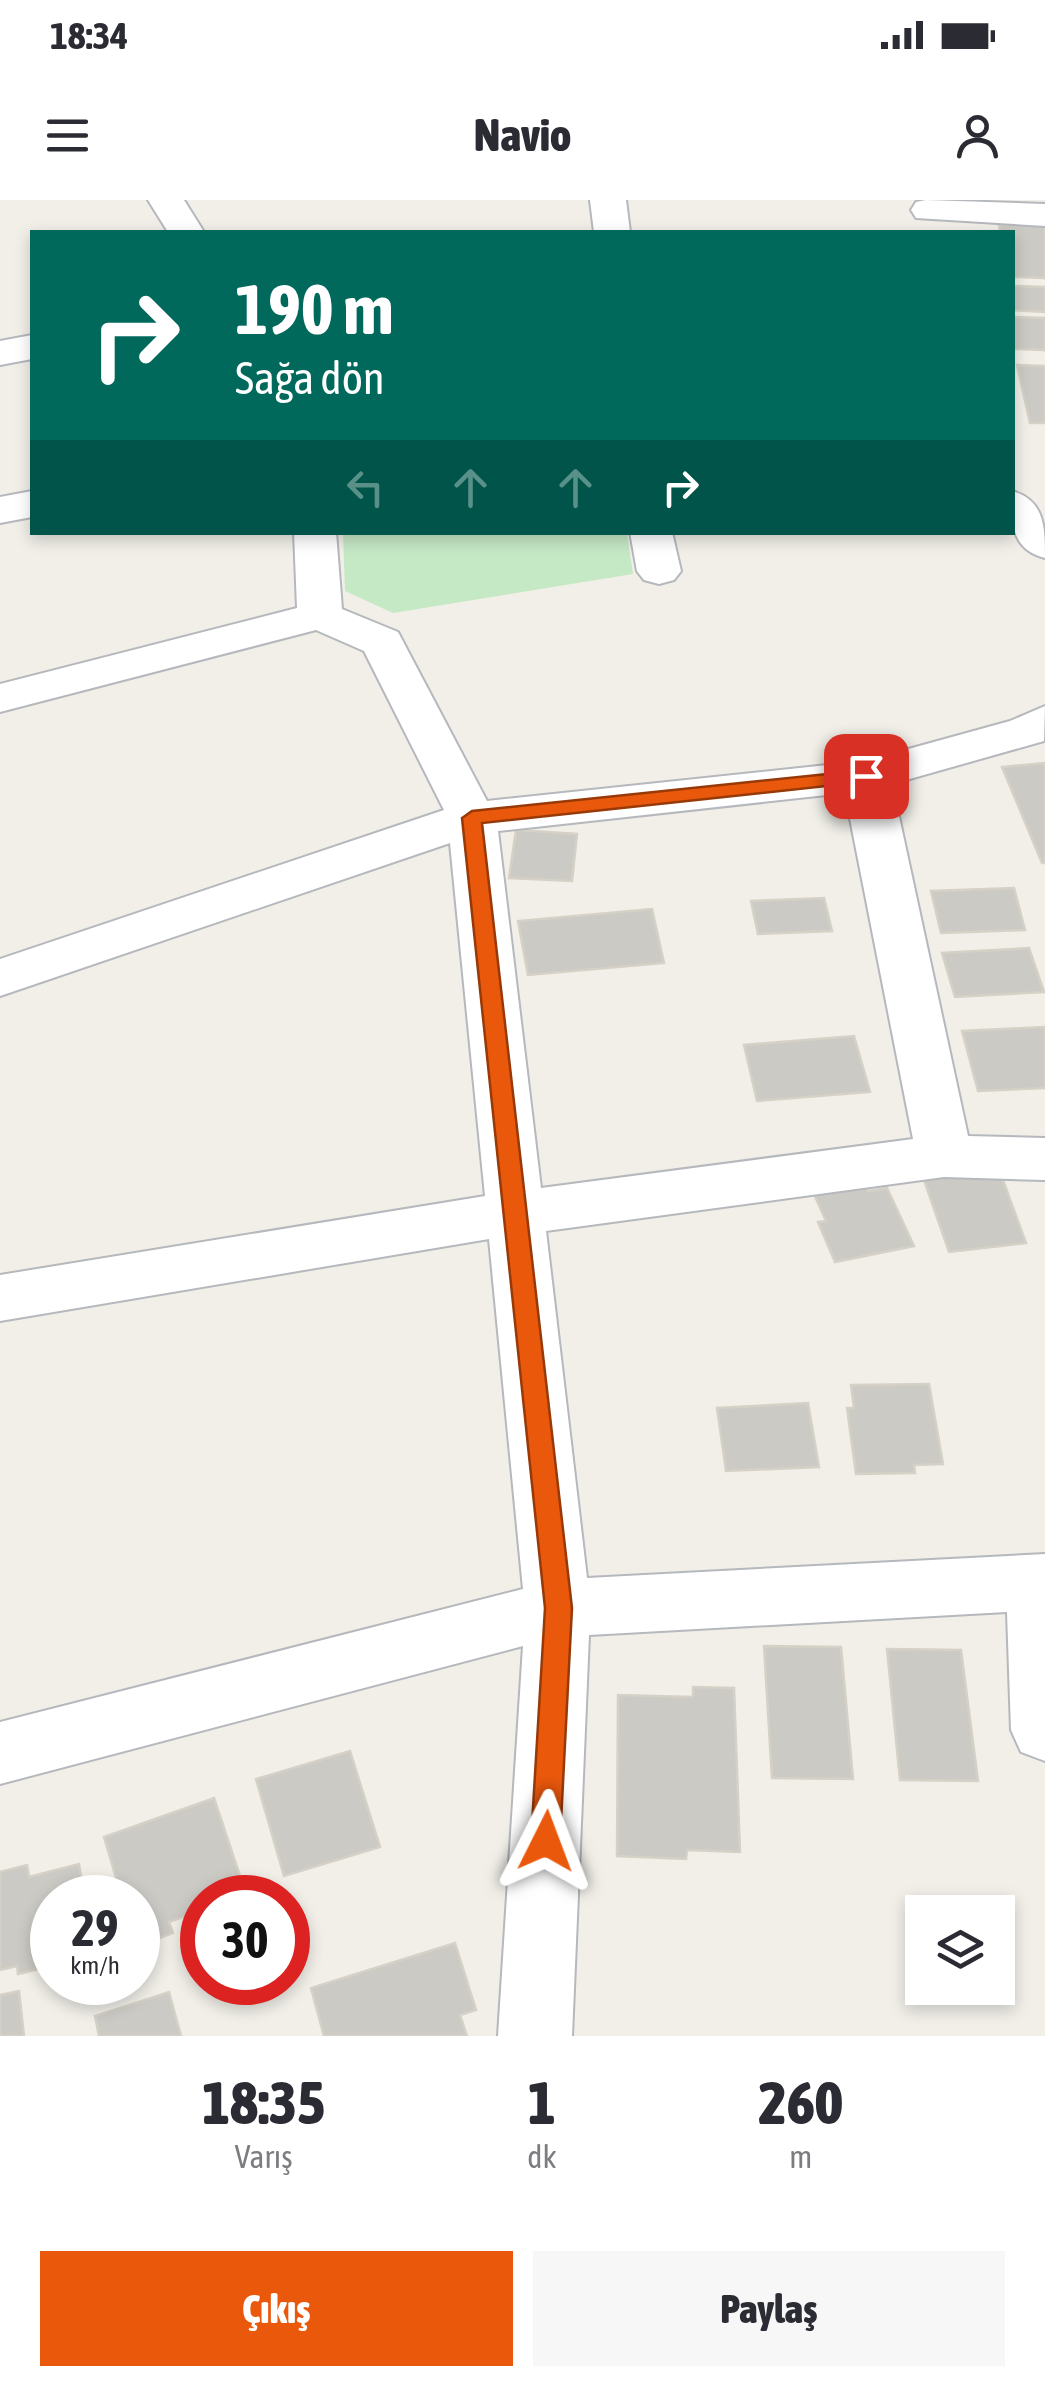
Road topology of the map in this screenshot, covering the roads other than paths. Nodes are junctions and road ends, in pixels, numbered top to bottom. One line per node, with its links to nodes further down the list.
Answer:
1 (166, 200): 5 (street)
2 (608, 200): 6 (street)
3 (929, 214): 4 (street)
4 (1045, 215)
5 (185, 230)
6 (612, 230)
7 (30, 347): 8 (street)
8 (0, 352)
9 (30, 504): 11 (street)
10 (1015, 508): 13 (street)
11 (0, 510)
12 (315, 535): 14 (street)
13 (1045, 545)
14 (320, 616): 15 (street); 18 (street)
15 (0, 698)
16 (1045, 722): 17 (street)
17 (866, 776): 18 (street); 20 (street)
18 (472, 818): 19 (street); 22 (street)
19 (0, 978)
20 (944, 1156): 21 (street); 22 (street)
21 (1045, 1159)
22 (516, 1212): 23 (street); 25 (street)
23 (0, 1298)
24 (1041, 1582): 25 (street); 26 (street)
25 (558, 1608): 27 (street); 28 (street)
26 (1045, 1730)
27 (0, 1753)
28 (535, 2036)

